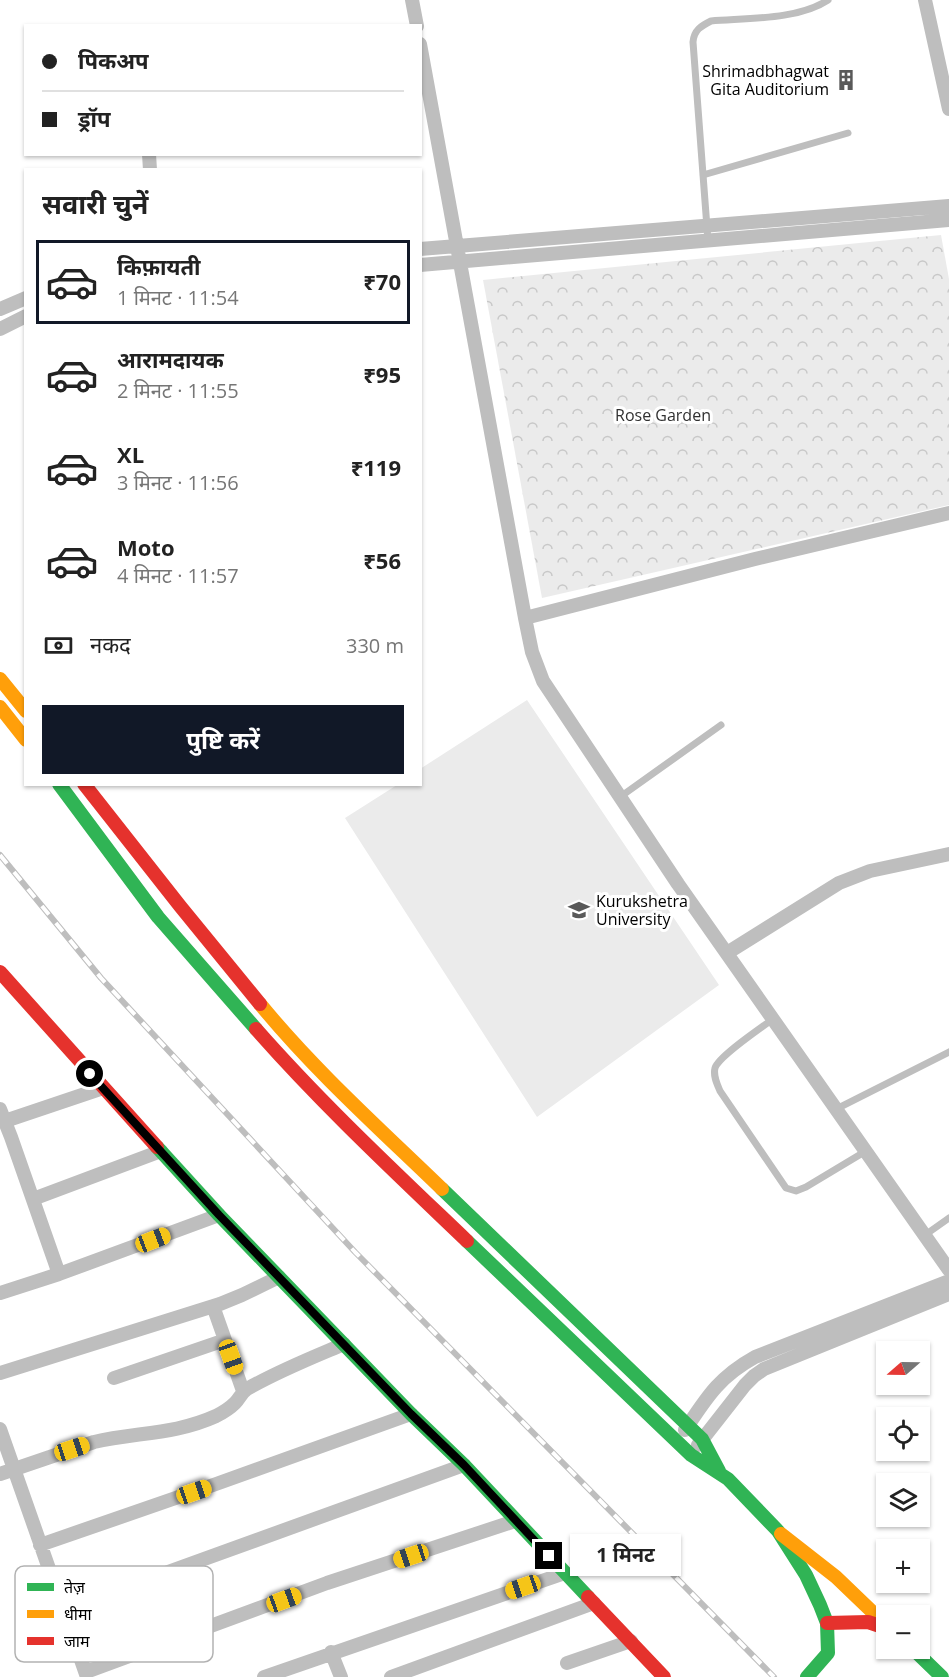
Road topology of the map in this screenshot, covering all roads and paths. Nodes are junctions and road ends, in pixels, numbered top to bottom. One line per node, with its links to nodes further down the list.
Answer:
1 (412, 0): 4 (street)
2 (828, 0): 8 (lane)
3 (925, 0): 6 (street)
4 (417, 24)
5 (422, 55): 13 (street)
6 (949, 109)
7 (848, 133): 8 (lane)
8 (703, 176): 11 (lane)
9 (949, 206): 11 (street)
10 (949, 220): 12 (street)
11 (707, 226): 12 (lane); 13 (street)
12 (708, 241): 15 (street)
13 (457, 246): 14 (street); 15 (street)
14 (422, 249)
15 (460, 262): 16 (street); 22 (street)
16 (422, 265)
17 (24, 299): 18 (street)
18 (0, 309)
19 (24, 317): 20 (street)
20 (0, 329)
21 (949, 513): 22 (street)
22 (525, 618): 30 (street)
23 (0, 679): 25 (main road)
24 (0, 707): 27 (main road)
25 (24, 709)
26 (721, 725): 30 (lane)
27 (24, 737)
28 (60, 786): 61 (main road)
29 (86, 786): 58 (main road)
30 (620, 797): 32 (street)
31 (949, 854): 32 (street)
32 (727, 953): 34 (street)
33 (0, 972): 36 (main road)
34 (773, 1019): 37 (street); 40 (lane)
35 (949, 1052): 37 (lane)
36 (103, 1088): 38 (street); 39 (main road)
37 (836, 1109): 40 (street)
38 (3, 1115): 41 (street)
39 (161, 1151): 41 (street); 42 (main road)
40 (866, 1151): 44 (street)
41 (33, 1198): 46 (street)
42 (219, 1215): 46 (street); 47 (main road)
43 (949, 1218): 44 (lane)
44 (925, 1235): 45 (street)
45 (949, 1270)
46 (59, 1274): 49 (street)
47 (279, 1277): 51 (street); 53 (main road)
48 (949, 1281): 58 (street)
49 (0, 1293)
50 (949, 1294): 60 (street)
51 (213, 1306): 52 (street); 54 (street)
52 (225, 1340): 55 (street); 56 (street)
53 (344, 1344): 56 (street); 57 (main road)
54 (0, 1374)
55 (114, 1378)
56 (243, 1391): 64 (street)
57 (411, 1414): 63 (main road); 69 (street)
58 (688, 1425): 60 (main road); 61 (street)
59 (0, 1429): 64 (street)
60 (702, 1439): 62 (street); 65 (main road)
61 (677, 1442): 62 (main road)
62 (691, 1455): 65 (main road)
63 (464, 1465): 67 (main road); 71 (street)
64 (14, 1470): 66 (street); 69 (street)
65 (719, 1472): 68 (main road)
66 (0, 1473)
67 (515, 1521): 72 (main road); 77 (street)
68 (778, 1531): 74 (main road); 75 (main road)
69 (40, 1545): 70 (street)
70 (47, 1566)
71 (185, 1566)
72 (565, 1573): 73 (main road); 79 (street)
73 (594, 1603): 78 (main road); 86 (street)
74 (876, 1616)
75 (826, 1623): 76 (main road); 88 (main road)
76 (876, 1624)
77 (213, 1627)
78 (631, 1641): 82 (street); 87 (main road)
79 (332, 1653): 84 (street); 85 (street)
80 (923, 1659): 89 (main road)
81 (121, 1662): 83 (street)
82 (567, 1663)
83 (87, 1675)
84 (264, 1677)
85 (341, 1677)
86 (392, 1677)
87 (664, 1677)
88 (807, 1677)
89 (942, 1677)

